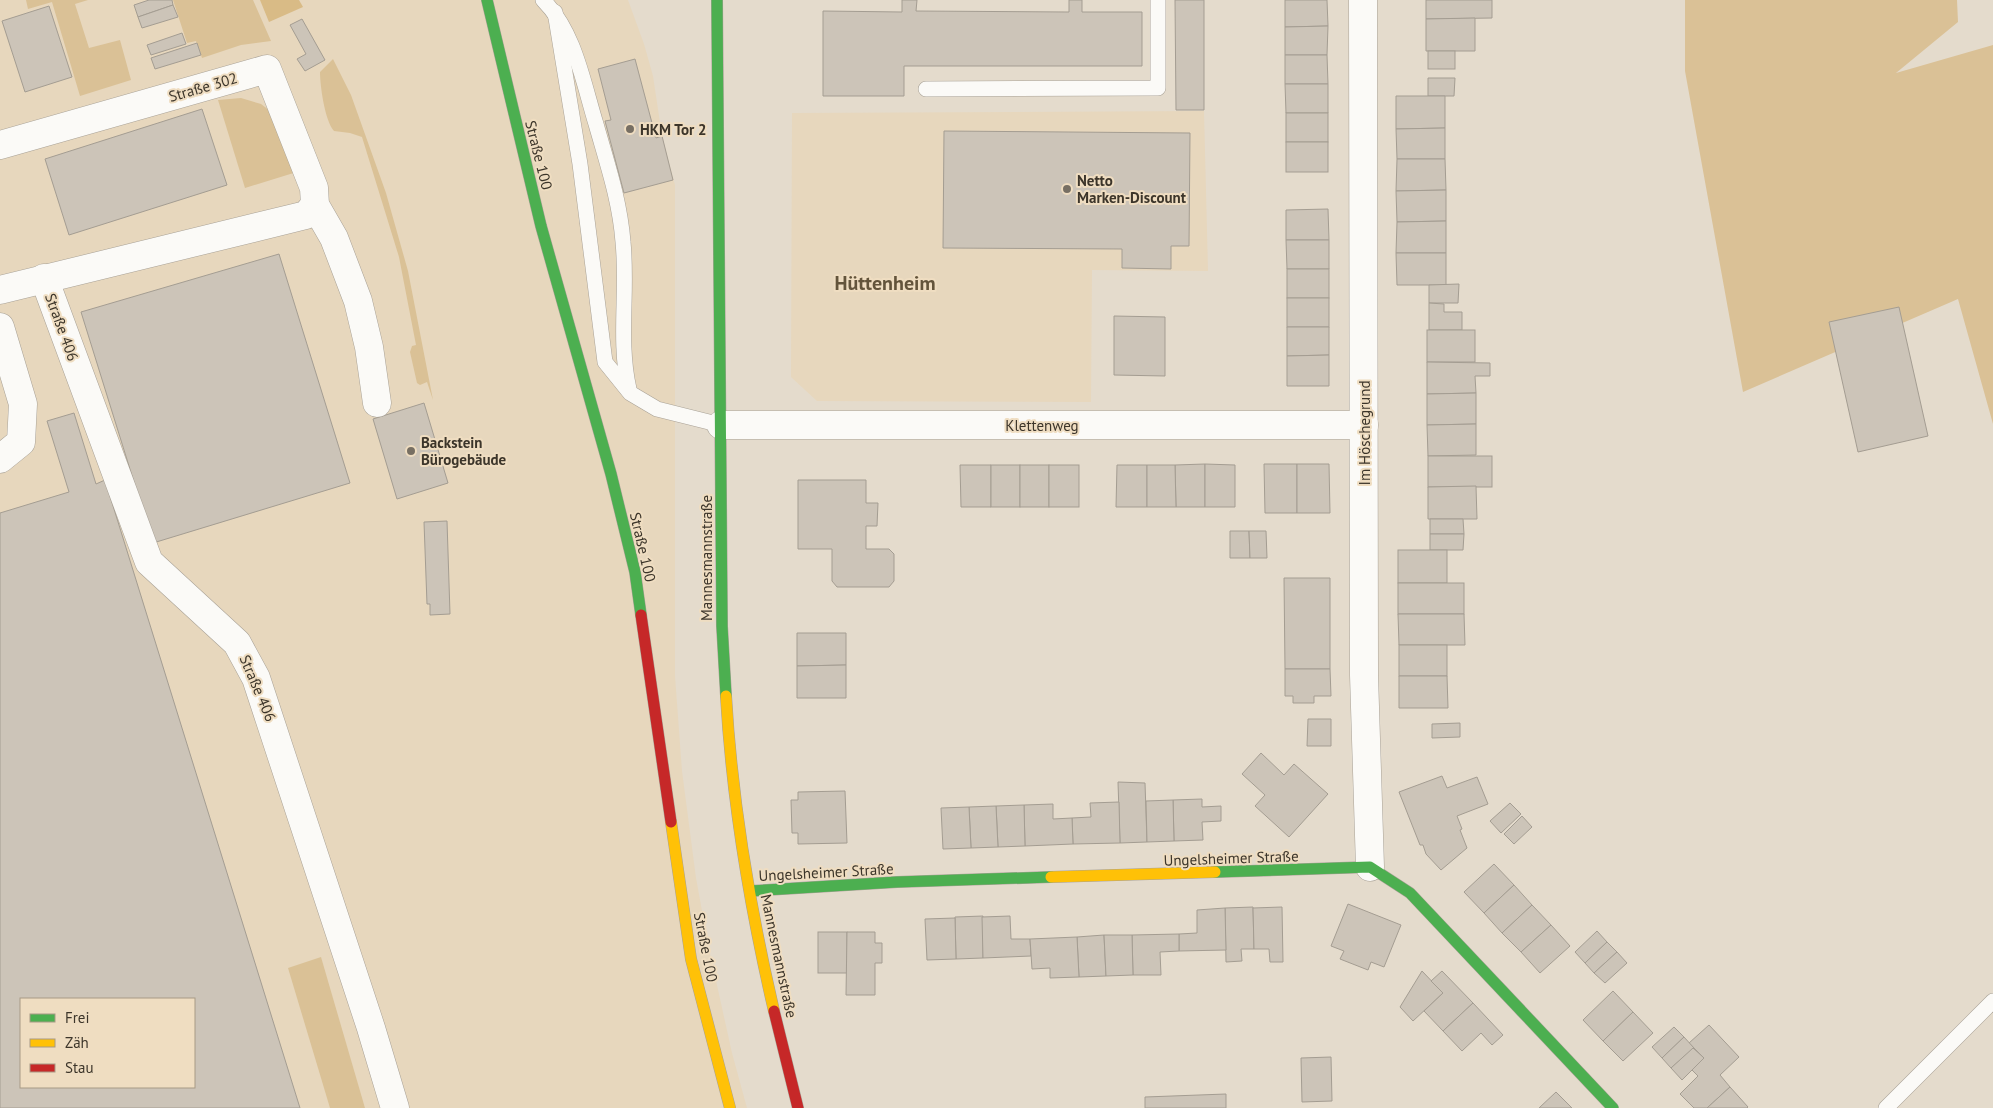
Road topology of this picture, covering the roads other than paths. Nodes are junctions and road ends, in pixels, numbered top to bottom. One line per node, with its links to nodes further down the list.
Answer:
1 (487, 0): 22 (street, Straße 100)
2 (544, 0): 6 (lane)
3 (717, 0): 15 (street, Mannesmannstraße)
4 (1158, 0): 7 (lane)
5 (1363, 0): 16 (street, Im Höschegrund)
6 (555, 12): 13 (lane); 13 (lane)
7 (926, 89)
8 (0, 146): 9 (street, Straße 302)
9 (315, 205): 10 (street); 14 (street)
10 (44, 278): 11 (street); 21 (street, Straße 406)
11 (0, 290)
12 (0, 327): 17 (street)
13 (630, 393): 15 (lane)
14 (377, 403)
15 (721, 425): 16 (street, Klettenweg); 19 (street, Mannesmannstraße)
16 (1364, 425): 18 (street, Im Höschegrund)
17 (0, 459)
18 (1370, 867): 19 (street, Ungelsheimer Straße); 24 (street)
19 (750, 891): 23 (street, Mannesmannstraße)
20 (1993, 1001): 25 (lane)
21 (395, 1108)
22 (730, 1108)
23 (798, 1108)
24 (1613, 1108)
25 (1886, 1108)

